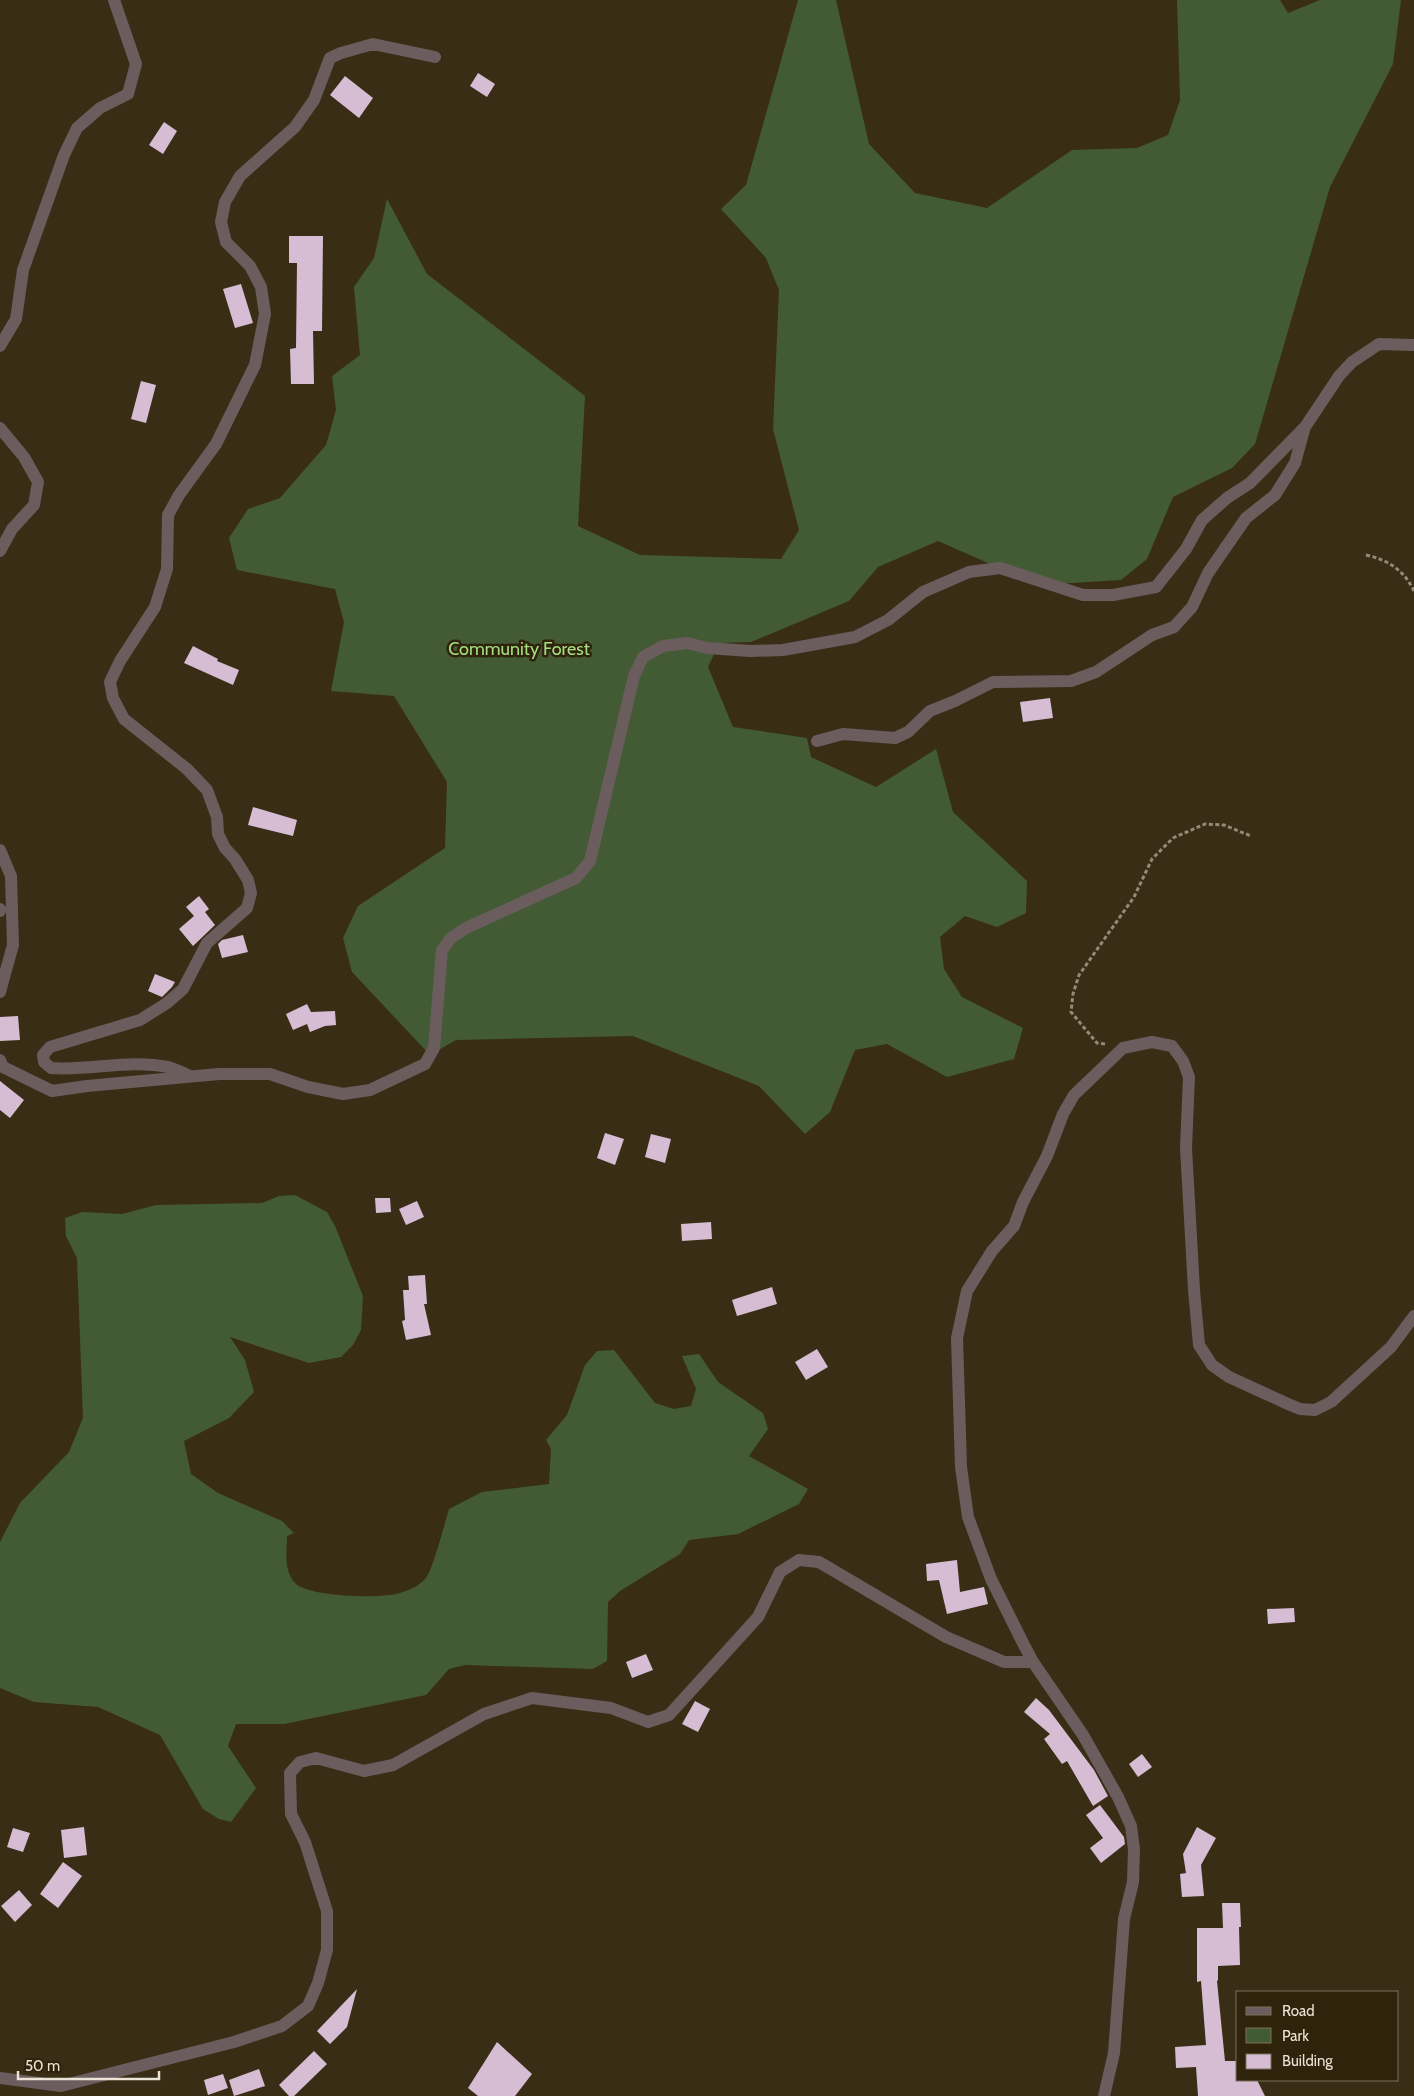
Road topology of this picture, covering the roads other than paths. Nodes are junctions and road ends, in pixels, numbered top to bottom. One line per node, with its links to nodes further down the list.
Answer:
1 (114, 0): 4 (street)
2 (435, 57): 14 (street)
3 (1414, 345): 5 (street)
4 (0, 346)
5 (1305, 427): 8 (street); 14 (street)
6 (0, 428): 7 (street)
7 (0, 551)
8 (817, 741)
9 (0, 850): 11 (street)
10 (0, 868): 11 (street)
11 (11, 876): 12 (street)
12 (0, 992)
13 (0, 1060): 14 (street)
14 (193, 1077)
15 (1414, 1316): 16 (street)
16 (1033, 1662): 17 (street); 18 (street)
17 (0, 2078)
18 (1104, 2096)

